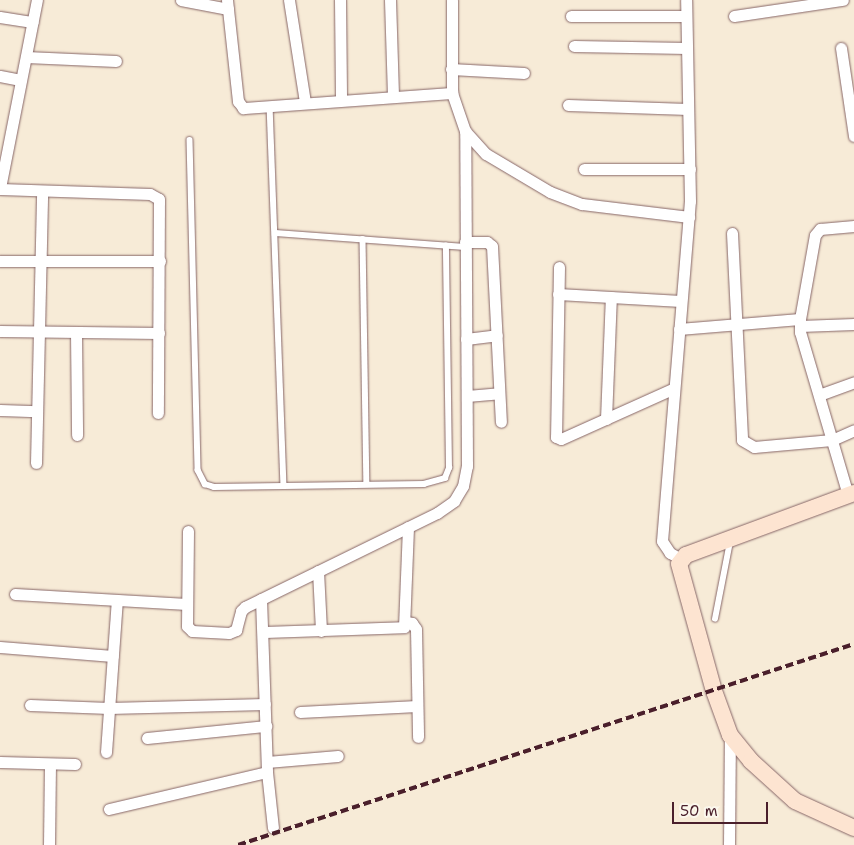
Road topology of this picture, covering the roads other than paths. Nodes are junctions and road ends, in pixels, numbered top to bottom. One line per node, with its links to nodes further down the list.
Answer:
1 (37, 0): 14 (street)
2 (181, 0): 9 (street)
3 (289, 0): 27 (street)
4 (340, 0): 26 (street)
5 (390, 0): 25 (street)
6 (452, 0): 20 (street)
7 (686, 0): 11 (street)
8 (844, 0): 12 (street)
9 (227, 4): 28 (street)
10 (571, 16): 11 (street)
11 (686, 16): 16 (street)
12 (734, 16)
13 (0, 17): 14 (street)
14 (33, 22): 18 (street)
15 (574, 46): 16 (street)
16 (687, 48): 30 (street)
17 (841, 48): 32 (street)
18 (26, 57): 19 (street); 23 (street)
19 (116, 61)
20 (451, 69): 21 (street); 24 (street)
21 (524, 73)
22 (0, 76): 23 (street)
23 (21, 80): 34 (street)
24 (452, 93): 25 (street); 31 (street)
25 (393, 96): 26 (street)
26 (341, 100): 27 (street)
27 (305, 102): 28 (street)
28 (270, 105): 41 (lane)
29 (568, 105): 30 (street)
30 (688, 109): 36 (street)
31 (465, 131): 39 (street); 44 (street)
32 (854, 136)
33 (190, 140): 78 (lane)
34 (3, 157): 37 (street)
35 (584, 169): 36 (street)
36 (690, 169): 39 (street)
37 (0, 188): 38 (street)
38 (42, 191): 47 (street); 48 (street)
39 (689, 217): 52 (street)
40 (854, 226): 53 (street)
41 (275, 233): 43 (lane); 78 (lane)
42 (732, 233): 55 (street)
43 (362, 239): 45 (lane); 77 (lane)
44 (465, 245): 45 (lane); 61 (street); 62 (street)
45 (446, 246): 77 (lane)
46 (0, 261): 47 (street)
47 (40, 261): 48 (street); 58 (street)
48 (160, 261): 60 (street)
49 (559, 267): 50 (street)
50 (558, 294): 51 (street); 71 (street)
51 (611, 297): 52 (street); 71 (street)
52 (681, 302): 56 (street)
53 (800, 323): 54 (street); 55 (street); 66 (street)
54 (854, 324)
55 (735, 326): 56 (street); 75 (street)
56 (679, 329): 64 (street)
57 (0, 331): 58 (street)
58 (39, 332): 59 (street); 69 (street)
59 (76, 332): 60 (street); 74 (street)
60 (159, 333): 70 (street)
61 (497, 335): 62 (street); 65 (street)
62 (466, 339): 67 (street)
63 (854, 382): 66 (street)
64 (672, 389): 71 (street); 83 (street)
65 (499, 393): 67 (street); 72 (street)
66 (818, 395): 75 (street)
67 (467, 396): 80 (street)
68 (0, 410): 69 (street)
69 (37, 411): 76 (street)
70 (158, 414)
71 (606, 419)
72 (501, 422)
73 (854, 430): 75 (street)
74 (77, 435)
75 (832, 440): 79 (street)
76 (36, 463)
77 (367, 483): 78 (lane)
78 (284, 486)
79 (851, 494): 82 (main road)
80 (408, 528): 84 (street); 90 (street)
81 (188, 531): 88 (street)
82 (731, 538): 83 (main road); 89 (lane)
83 (681, 559): 101 (main road)
84 (318, 571): 86 (street); 91 (street)
85 (15, 594): 87 (street)
86 (262, 599): 88 (street); 92 (street)
87 (117, 600): 88 (street); 94 (street)
88 (187, 604)
89 (715, 619)
90 (406, 622): 91 (street); 97 (street)
91 (321, 631): 92 (street)
92 (262, 632): 95 (street)
93 (0, 647): 94 (street)
94 (113, 656): 98 (street)
95 (265, 704): 98 (street); 100 (street)
96 (30, 706): 98 (street)
97 (417, 706): 99 (street); 102 (street)
98 (109, 708): 104 (street)
99 (300, 712)
100 (266, 726): 103 (street); 109 (street)
101 (730, 735): 112 (main road); 114 (street)
102 (418, 737)
103 (147, 738)
104 (106, 752)
105 (338, 756): 109 (street)
106 (0, 762): 107 (street)
107 (50, 764): 108 (street); 113 (street)
108 (75, 764)
109 (267, 767): 110 (street); 111 (street)
110 (109, 809)
111 (273, 828)
112 (854, 828)
113 (49, 845)
114 (728, 845)

